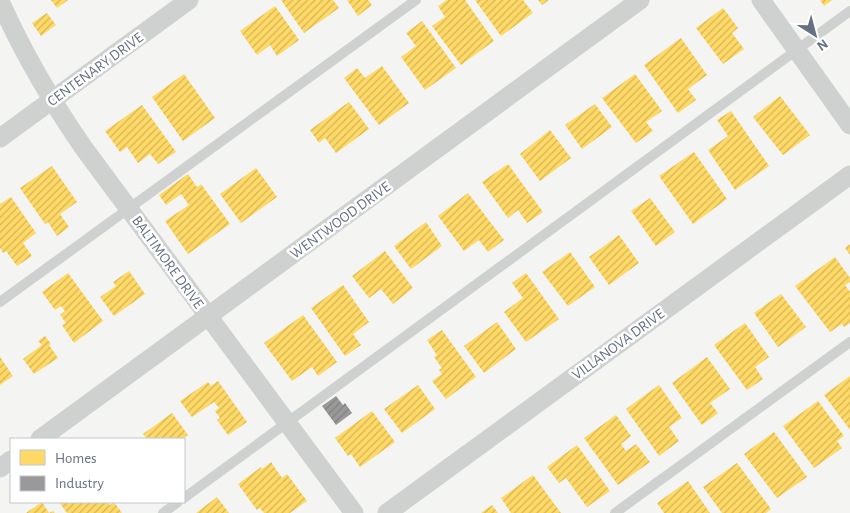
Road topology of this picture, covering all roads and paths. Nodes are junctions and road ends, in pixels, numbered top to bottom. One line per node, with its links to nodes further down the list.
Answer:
1 (189, 0): 8 (street, CENTENARY DRIVE)
2 (416, 0): 12 (lane)
3 (640, 0): 14 (street, WENTWOOD DRIVE)
4 (761, 0): 7 (street)
5 (0, 1): 8 (street, BALTIMORE DRIVE)
6 (850, 11): 7 (lane)
7 (796, 50): 9 (street); 16 (lane)
8 (52, 101): 10 (street, CENTENARY DRIVE); 12 (street, BALTIMORE DRIVE)
9 (850, 125)
10 (0, 138)
11 (850, 175): 22 (street, VILLANOVA DRIVE)
12 (128, 208): 13 (lane); 14 (street, BALTIMORE DRIVE)
13 (0, 302)
14 (208, 316): 16 (street, BALTIMORE DRIVE); 17 (street, WENTWOOD DRIVE)
15 (850, 342): 23 (lane)
16 (287, 423): 18 (lane); 21 (street, BALTIMORE DRIVE)
17 (41, 438)
18 (185, 497)
19 (177, 503): 20 (lane)
20 (163, 513)
21 (354, 513)
22 (387, 513)
23 (615, 513)

